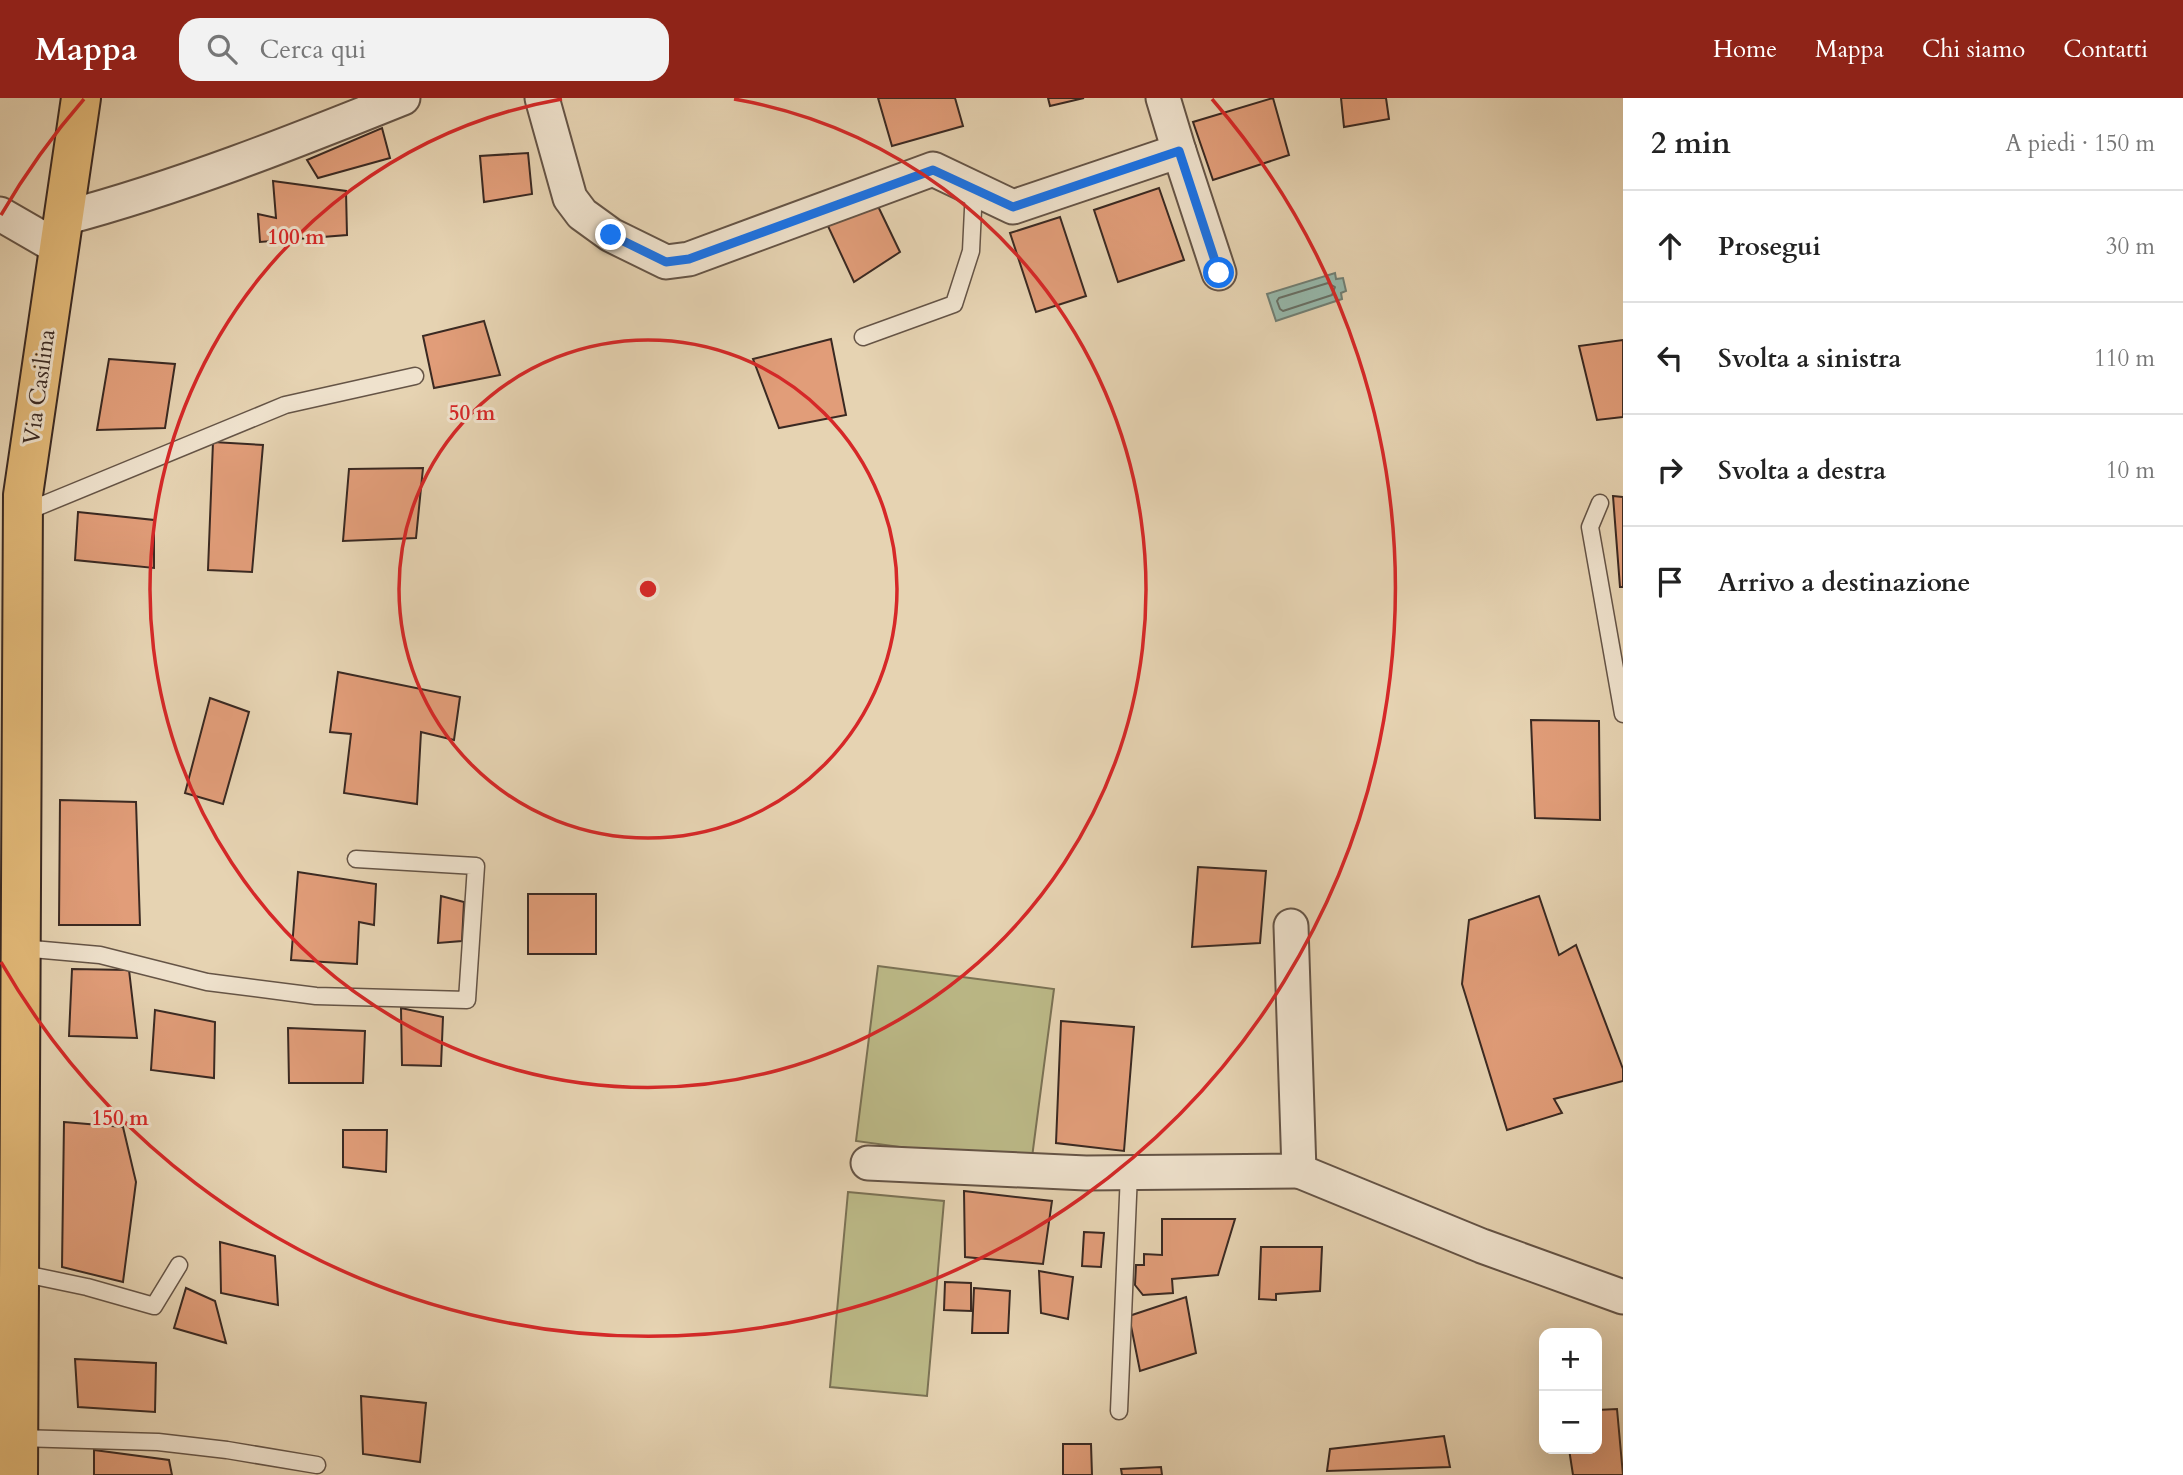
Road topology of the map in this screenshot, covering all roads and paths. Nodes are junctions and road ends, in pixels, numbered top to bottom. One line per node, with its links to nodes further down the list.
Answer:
1 (81, 98): 8 (main road, Via Casilina)
2 (402, 98): 8 (street)
3 (542, 98): 6 (street)
4 (1163, 98): 5 (street)
5 (1179, 151): 6 (street); 9 (street)
6 (974, 189): 10 (lane)
7 (0, 214): 8 (street)
8 (62, 233): 13 (main road, Via Casilina)
9 (1219, 273)
10 (863, 337)
11 (415, 376): 13 (lane)
12 (1600, 503): 14 (lane)
13 (23, 513): 17 (main road, Via Casilina)
14 (1623, 714)
15 (356, 859): 17 (lane)
16 (1291, 926): 19 (street)
17 (21, 948): 22 (main road, Via Casilina)
18 (868, 1163): 20 (street)
19 (1299, 1171): 20 (street); 23 (street)
20 (1129, 1173): 25 (lane)
21 (178, 1265): 22 (lane)
22 (10, 1287): 24 (main road, Via Casilina)
23 (1623, 1297)
24 (6, 1372): 26 (main road, Via Casilina)
25 (1119, 1411)
26 (12, 1459): 27 (lane); 28 (street)
27 (317, 1465)
28 (10, 1475)

